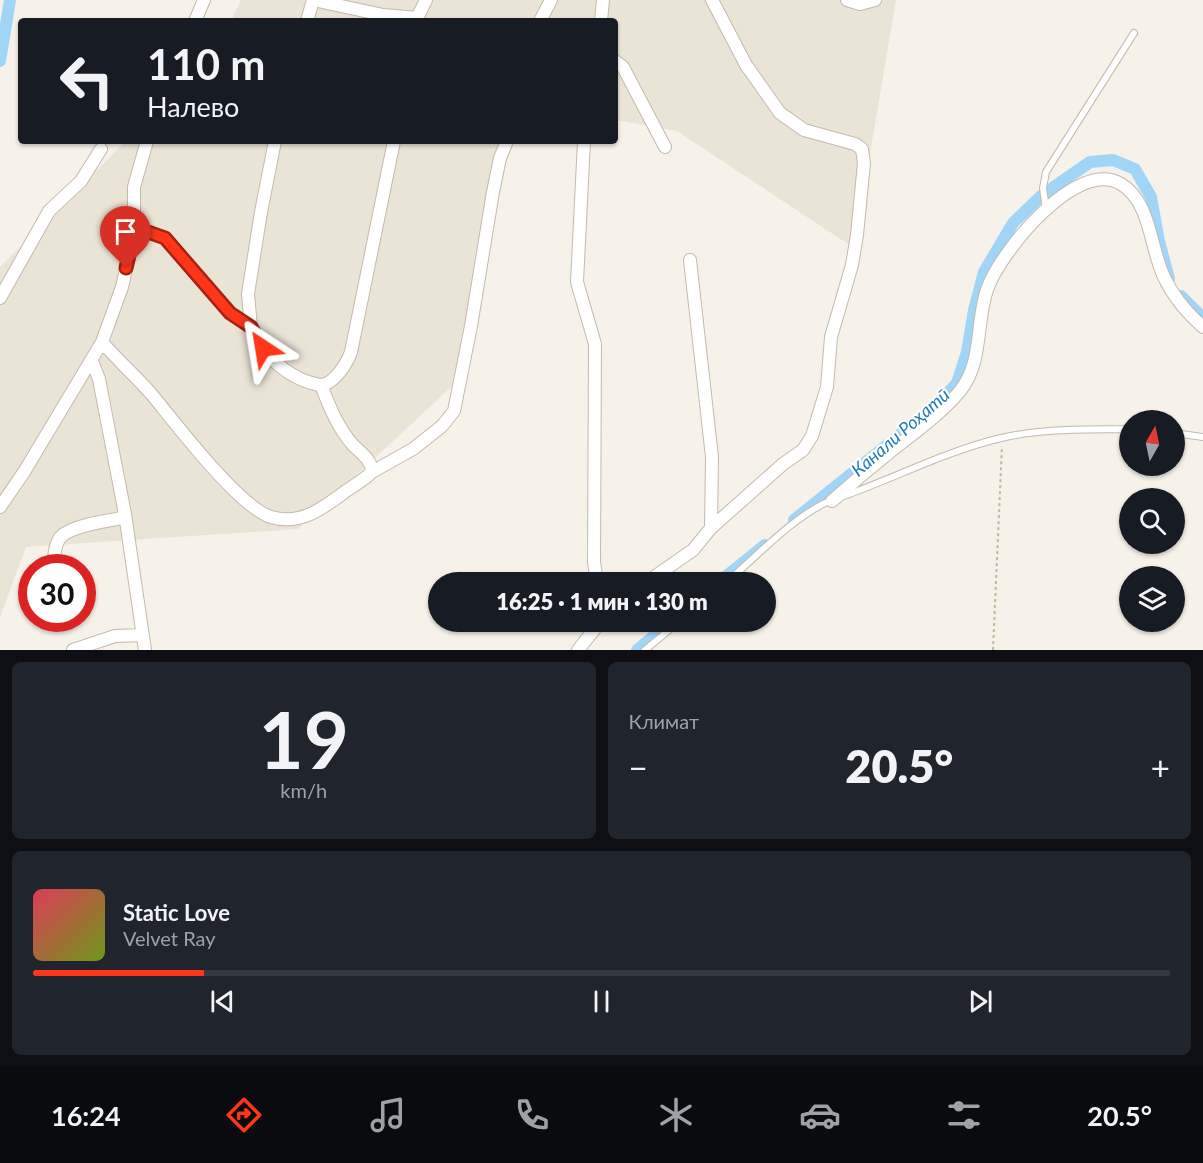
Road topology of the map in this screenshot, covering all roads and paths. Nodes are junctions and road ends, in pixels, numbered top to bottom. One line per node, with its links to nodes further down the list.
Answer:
1 (204, 0): 9 (street)
2 (313, 0): 3 (street); 10 (street)
3 (426, 0)
4 (551, 0): 11 (street)
5 (603, 0): 12 (street)
6 (712, 0): 39 (street)
7 (847, 0): 8 (street)
8 (875, 0)
9 (196, 18)
10 (308, 18)
11 (542, 18)
12 (601, 18)
13 (1134, 33): 22 (lane)
14 (618, 63): 20 (street)
15 (146, 144): 23 (street)
16 (274, 144): 26 (street)
17 (393, 144): 30 (street)
18 (506, 144): 35 (street)
19 (584, 144): 41 (street)
20 (665, 147)
21 (101, 149): 25 (street)
22 (1045, 204): 27 (street); 36 (street)
23 (134, 234): 26 (street); 28 (street)
24 (690, 260): 39 (street)
25 (0, 298)
26 (251, 327): 30 (street)
27 (1203, 327)
28 (102, 342): 29 (street); 35 (street)
29 (92, 361): 37 (street); 38 (street)
30 (321, 385): 35 (street)
31 (1119, 429): 34 (lane)
32 (1185, 435): 33 (lane)
33 (1203, 437)
34 (1002, 438): 36 (lane); 51 (path)
35 (372, 472)
36 (832, 501): 43 (lane)
37 (0, 507)
38 (125, 514): 40 (street); 46 (street)
39 (711, 528): 42 (street)
40 (55, 554)
41 (596, 572)
42 (661, 572)
43 (739, 572)
44 (589, 632): 49 (street)
45 (667, 632): 50 (lane)
46 (143, 635): 47 (street); 48 (street)
47 (73, 650)
48 (145, 650)
49 (578, 650)
50 (645, 650)
51 (993, 650)

